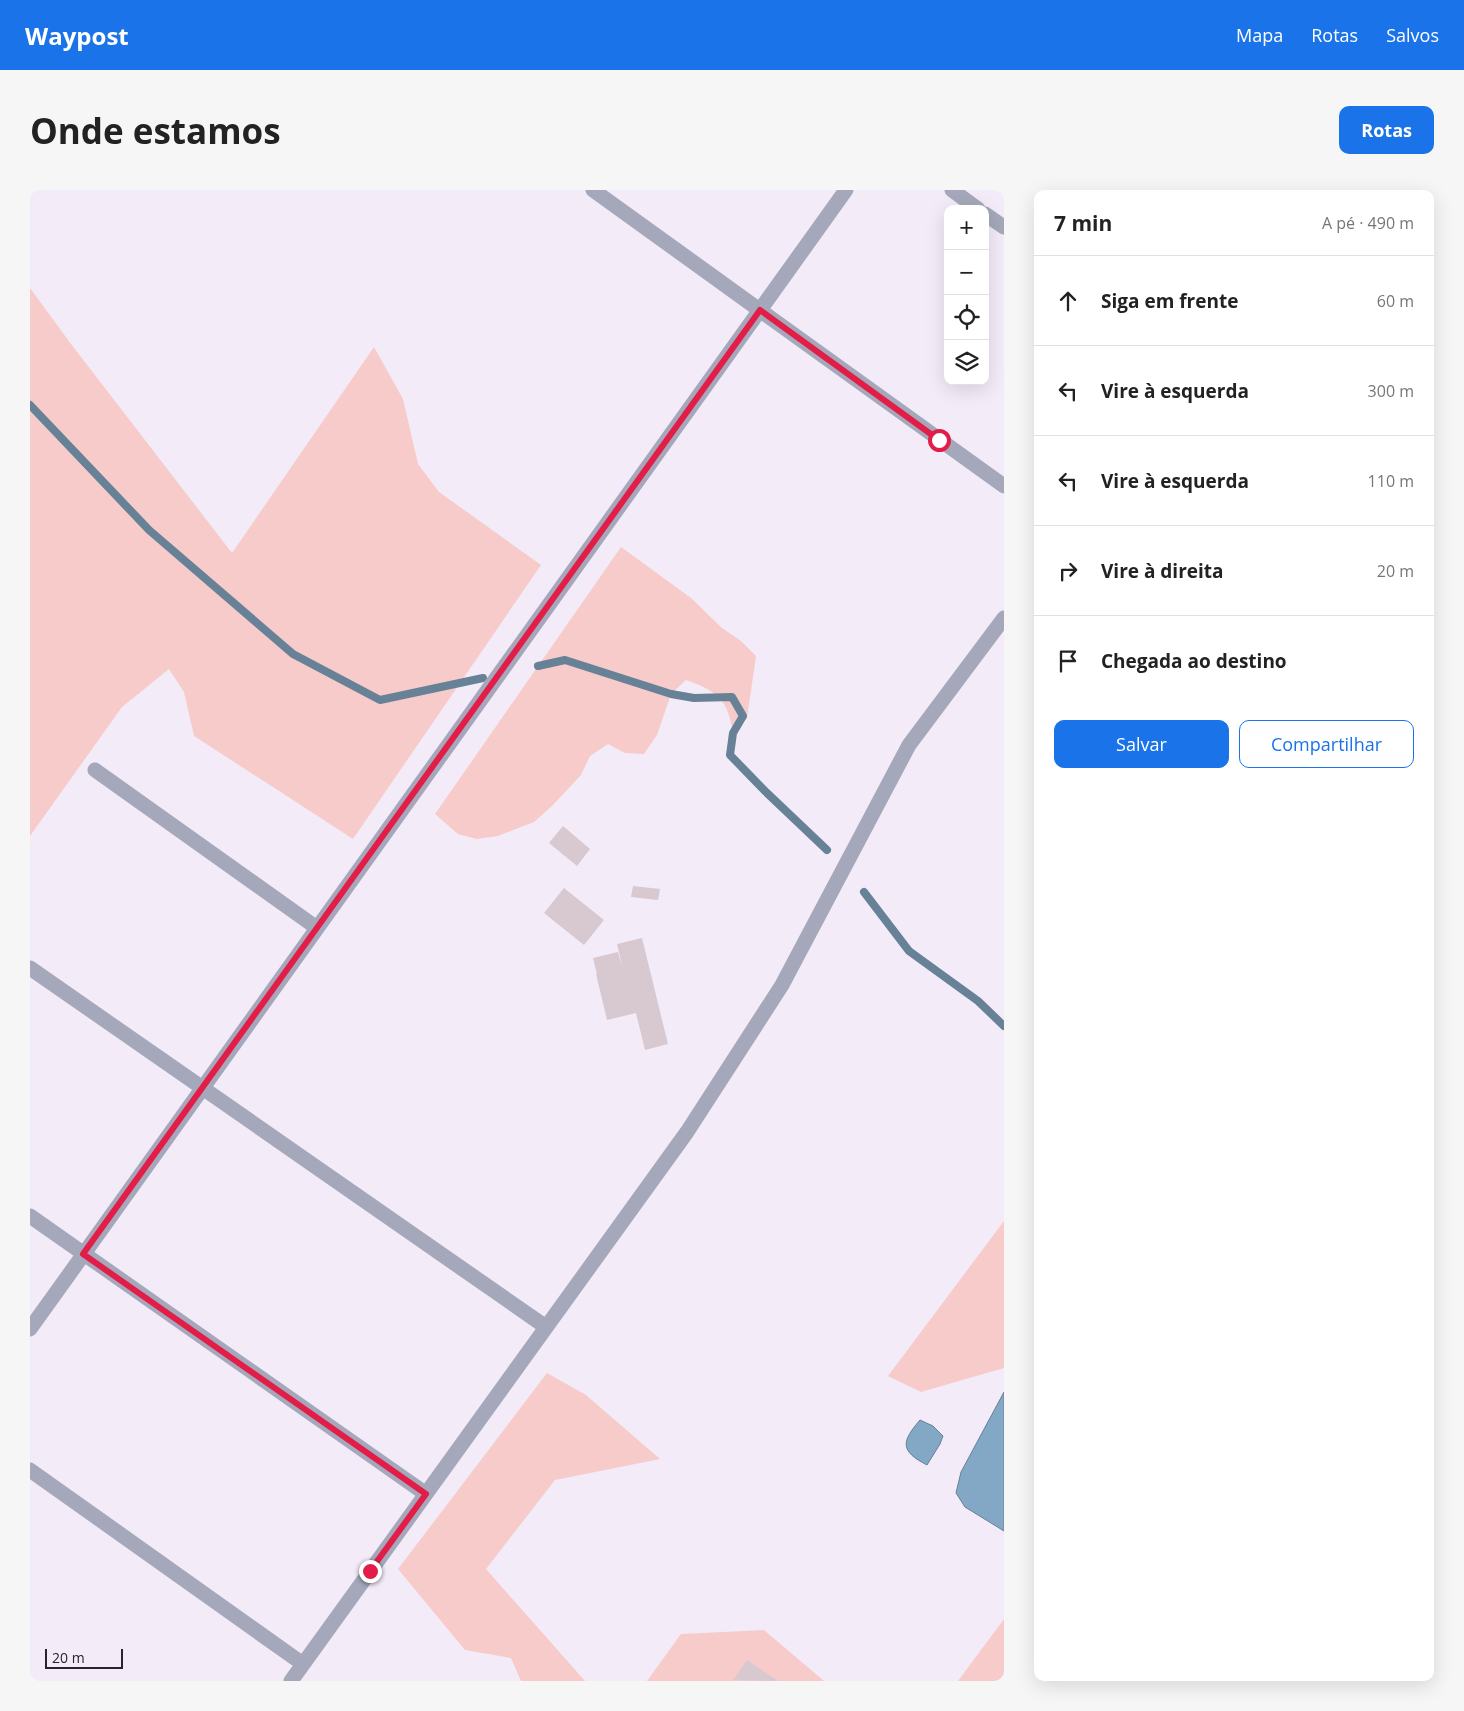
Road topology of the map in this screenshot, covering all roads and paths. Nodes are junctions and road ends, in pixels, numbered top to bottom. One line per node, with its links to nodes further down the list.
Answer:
1 (593, 190): 7 (street)
2 (846, 190): 7 (street)
3 (952, 190): 4 (street)
4 (973, 205)
5 (989, 217): 6 (street)
6 (1004, 227)
7 (760, 310): 8 (street); 11 (street)
8 (1004, 486)
9 (1004, 618): 17 (street)
10 (96, 770): 11 (street)
11 (317, 928): 13 (street)
12 (30, 968): 13 (street)
13 (202, 1088): 15 (street); 17 (street)
14 (30, 1216): 15 (street)
15 (83, 1254): 16 (street); 19 (street)
16 (30, 1328)
17 (546, 1328): 19 (street)
18 (30, 1470): 20 (street)
19 (426, 1494): 20 (street)
20 (303, 1664): 21 (street)
21 (291, 1681)

